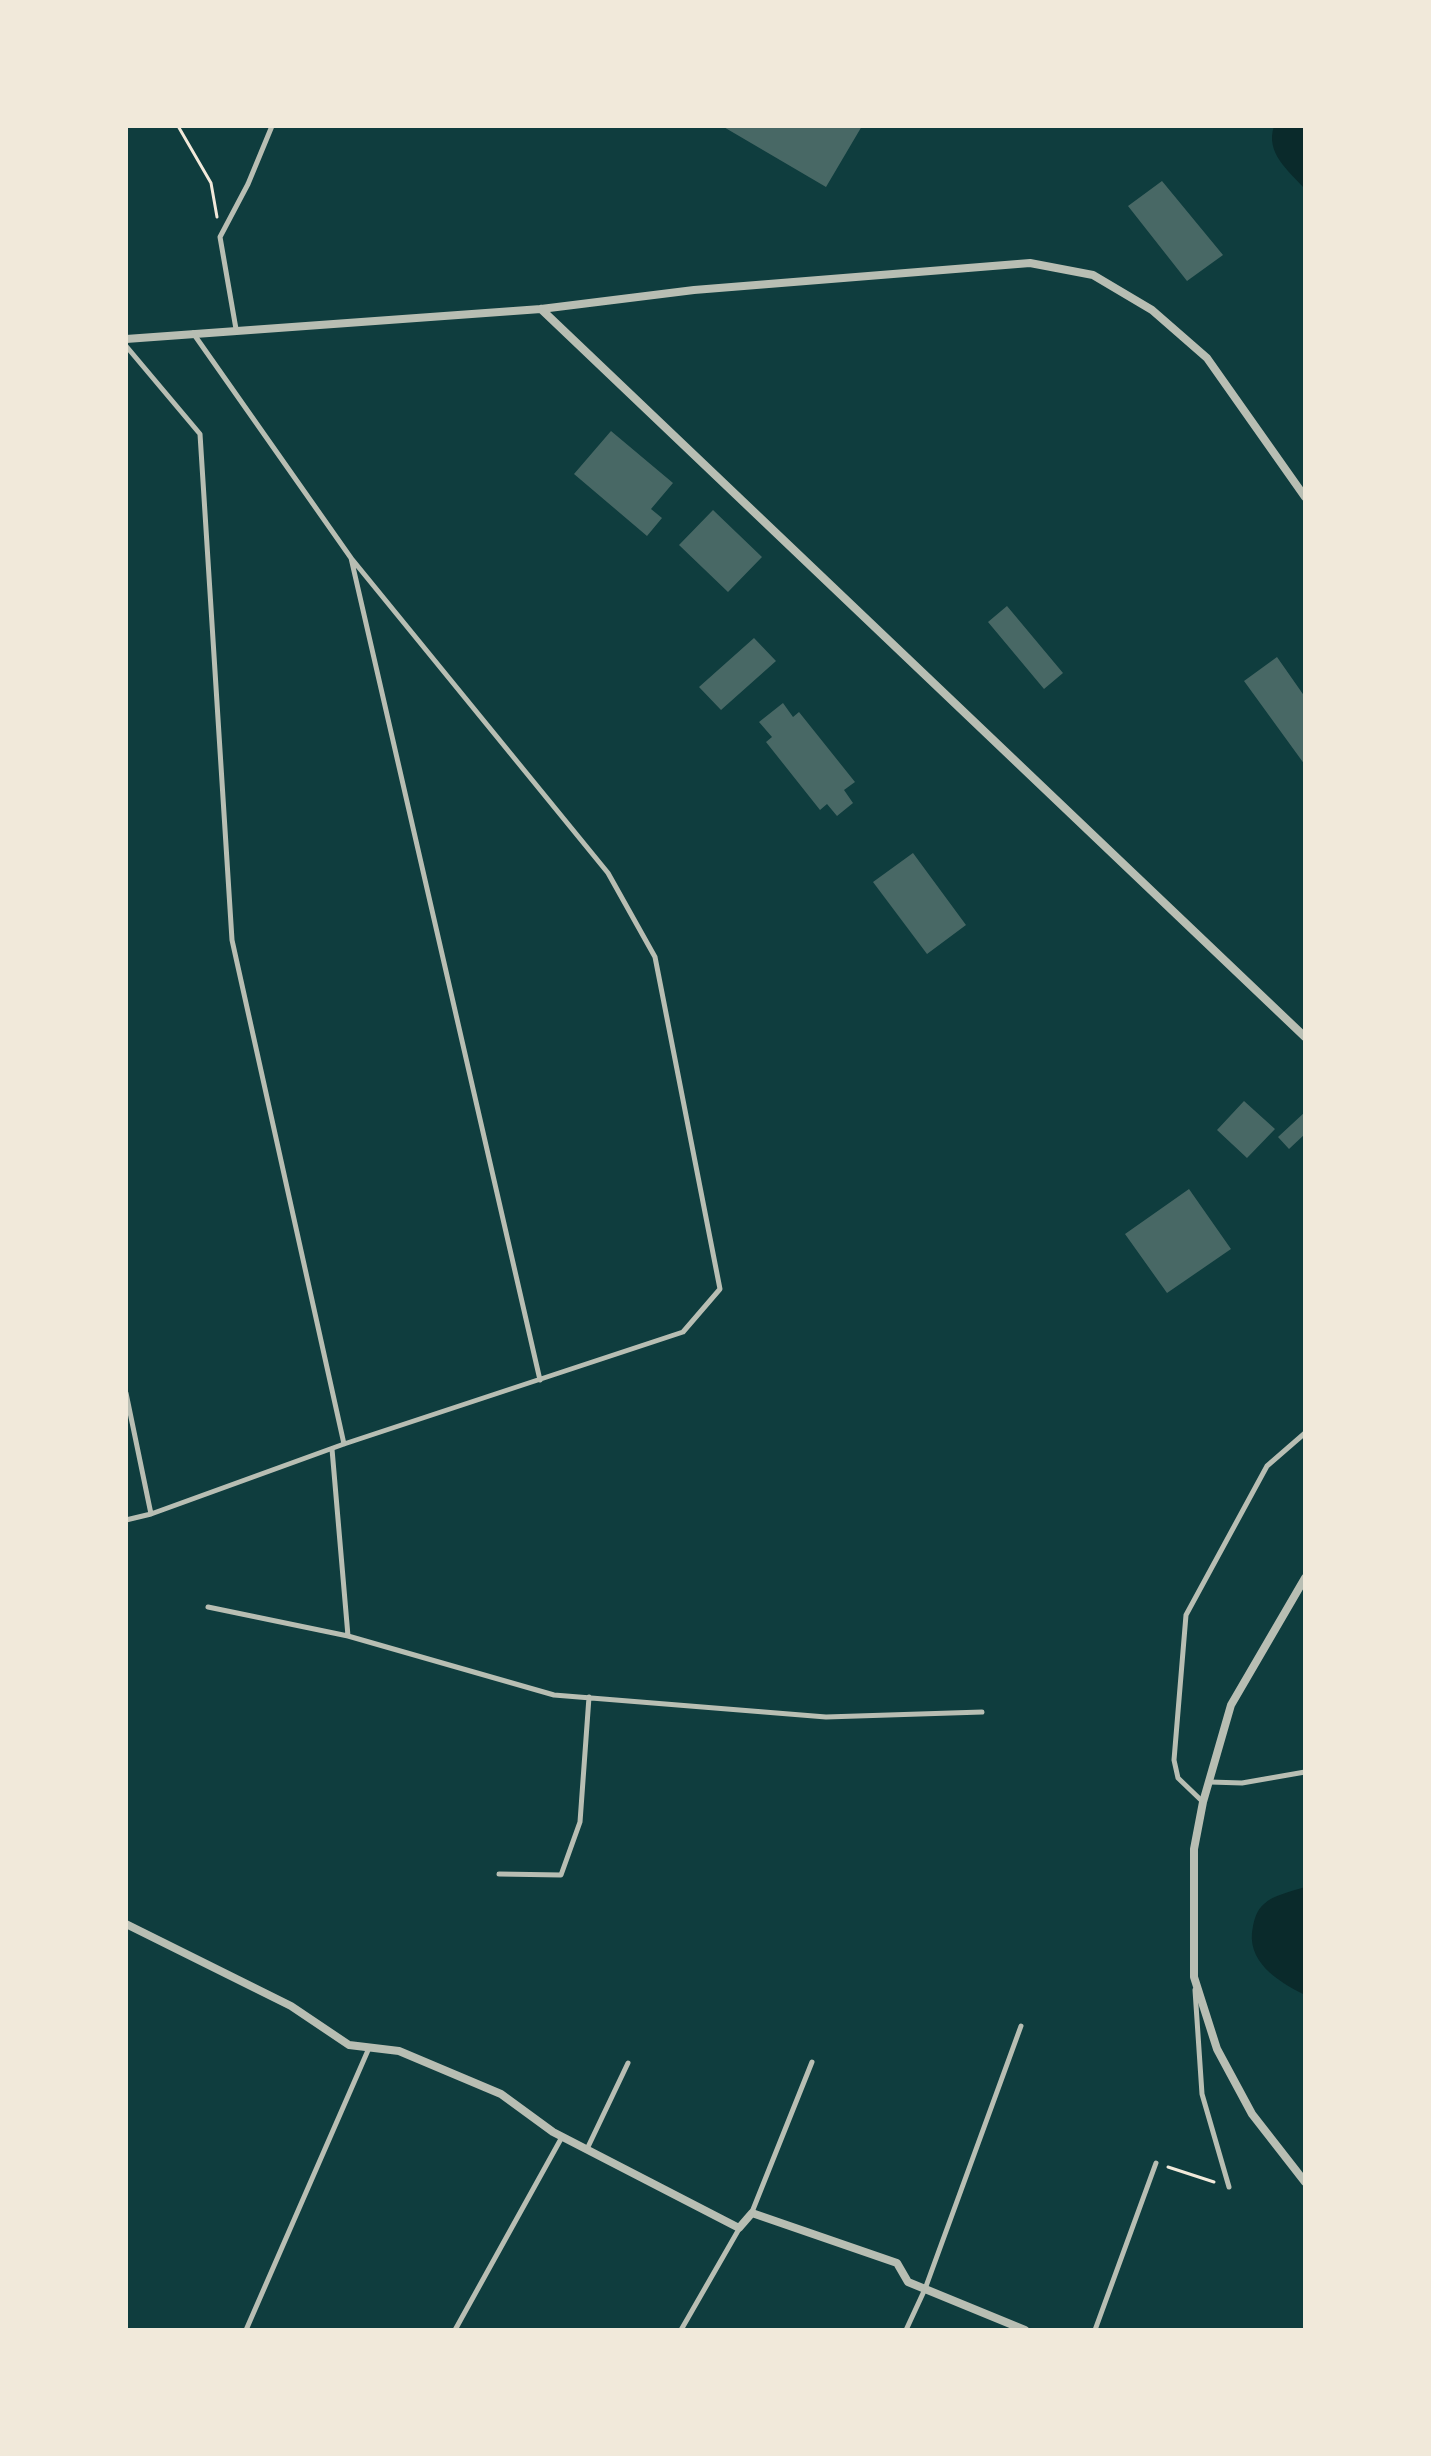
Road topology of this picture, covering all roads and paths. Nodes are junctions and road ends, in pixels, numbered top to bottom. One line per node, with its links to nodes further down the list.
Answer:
1 (178, 126): 3 (path)
2 (272, 126): 3 (lane)
3 (220, 237): 5 (lane)
4 (541, 309): 5 (street); 9 (street); 11 (street)
5 (236, 329): 6 (street)
6 (193, 333): 7 (street); 10 (lane)
7 (126, 339)
8 (126, 346): 15 (lane)
9 (1305, 497)
10 (351, 558): 12 (lane); 12 (lane)
11 (1305, 1037)
12 (540, 1380): 15 (lane)
13 (126, 1393): 17 (lane)
14 (1305, 1433): 26 (lane)
15 (344, 1444): 16 (lane)
16 (332, 1449): 17 (lane); 21 (lane)
17 (151, 1514): 18 (lane)
18 (126, 1520)
19 (1305, 1578): 25 (street)
20 (208, 1607): 21 (lane)
21 (348, 1636): 22 (lane)
22 (589, 1697): 23 (lane); 27 (lane)
23 (982, 1712)
24 (1305, 1772): 25 (lane)
25 (1209, 1782): 26 (street)
26 (1203, 1802): 29 (street)
27 (499, 1874)
28 (126, 1924): 31 (street)
29 (1194, 1977): 37 (street); 38 (lane)
30 (1021, 2026): 41 (lane)
31 (369, 2047): 34 (street); 42 (lane)
32 (812, 2062): 39 (lane)
33 (628, 2063): 35 (lane)
34 (562, 2137): 35 (street); 43 (lane)
35 (587, 2149): 40 (street)
36 (1156, 2163): 38 (path); 47 (lane)
37 (1305, 2182)
38 (1229, 2187)
39 (752, 2213): 40 (street); 41 (street)
40 (739, 2228): 44 (lane)
41 (925, 2289): 45 (lane); 46 (street)
42 (246, 2330)
43 (455, 2330)
44 (681, 2330)
45 (906, 2330)
46 (1025, 2330)
47 (1095, 2330)

